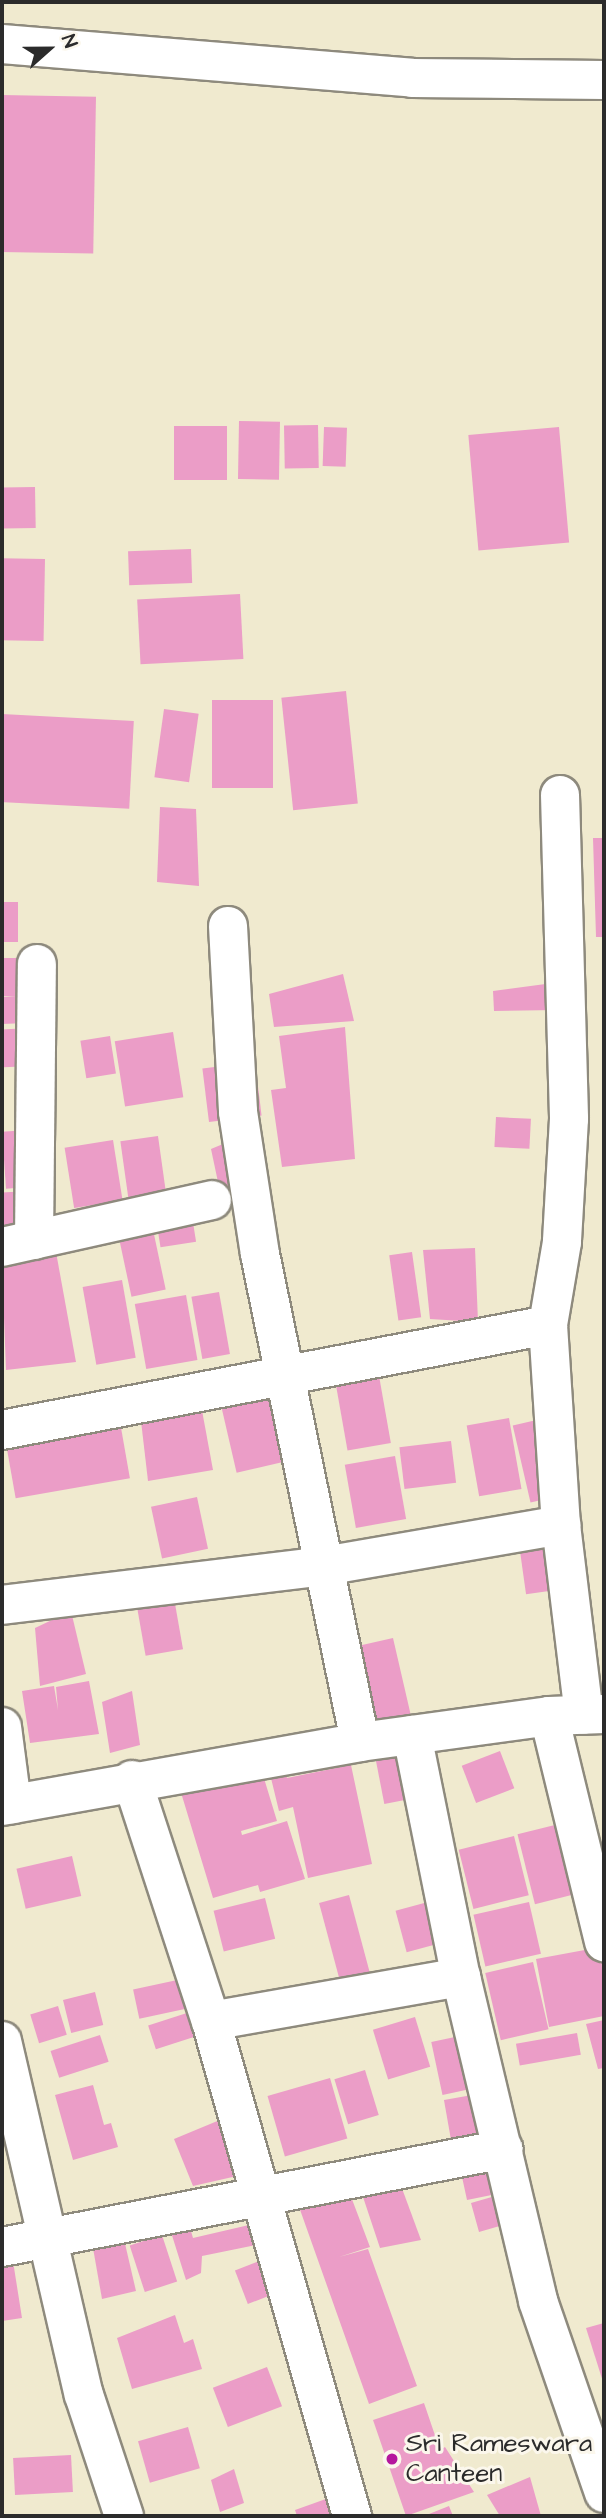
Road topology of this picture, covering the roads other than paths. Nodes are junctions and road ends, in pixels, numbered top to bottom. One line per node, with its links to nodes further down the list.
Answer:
1 (2, 44): 2 (street)
2 (604, 80)
3 (560, 794): 8 (street)
4 (228, 926): 9 (street)
5 (37, 964): 7 (street)
6 (212, 1200): 7 (street)
7 (18, 1244)
8 (548, 1325): 9 (street); 11 (street)
9 (286, 1373): 10 (street); 12 (street)
10 (2, 1430)
11 (561, 1525): 12 (street); 14 (street)
12 (324, 1566): 13 (street); 17 (street)
13 (2, 1605)
14 (579, 1715): 16 (street); 20 (street)
15 (2, 1727): 19 (street)
16 (412, 1735): 17 (street); 21 (street)
17 (360, 1742): 18 (street)
18 (132, 1780): 19 (street); 22 (street)
19 (7, 1805)
20 (604, 1941)
21 (461, 1977): 22 (street); 24 (street)
22 (211, 2021): 25 (street)
23 (2, 2041): 26 (street)
24 (505, 2149): 25 (street); 28 (street)
25 (259, 2196): 26 (street); 30 (street)
26 (51, 2239): 27 (street); 29 (street)
27 (2, 2247)
28 (604, 2493)
29 (124, 2516)
30 (352, 2516)

